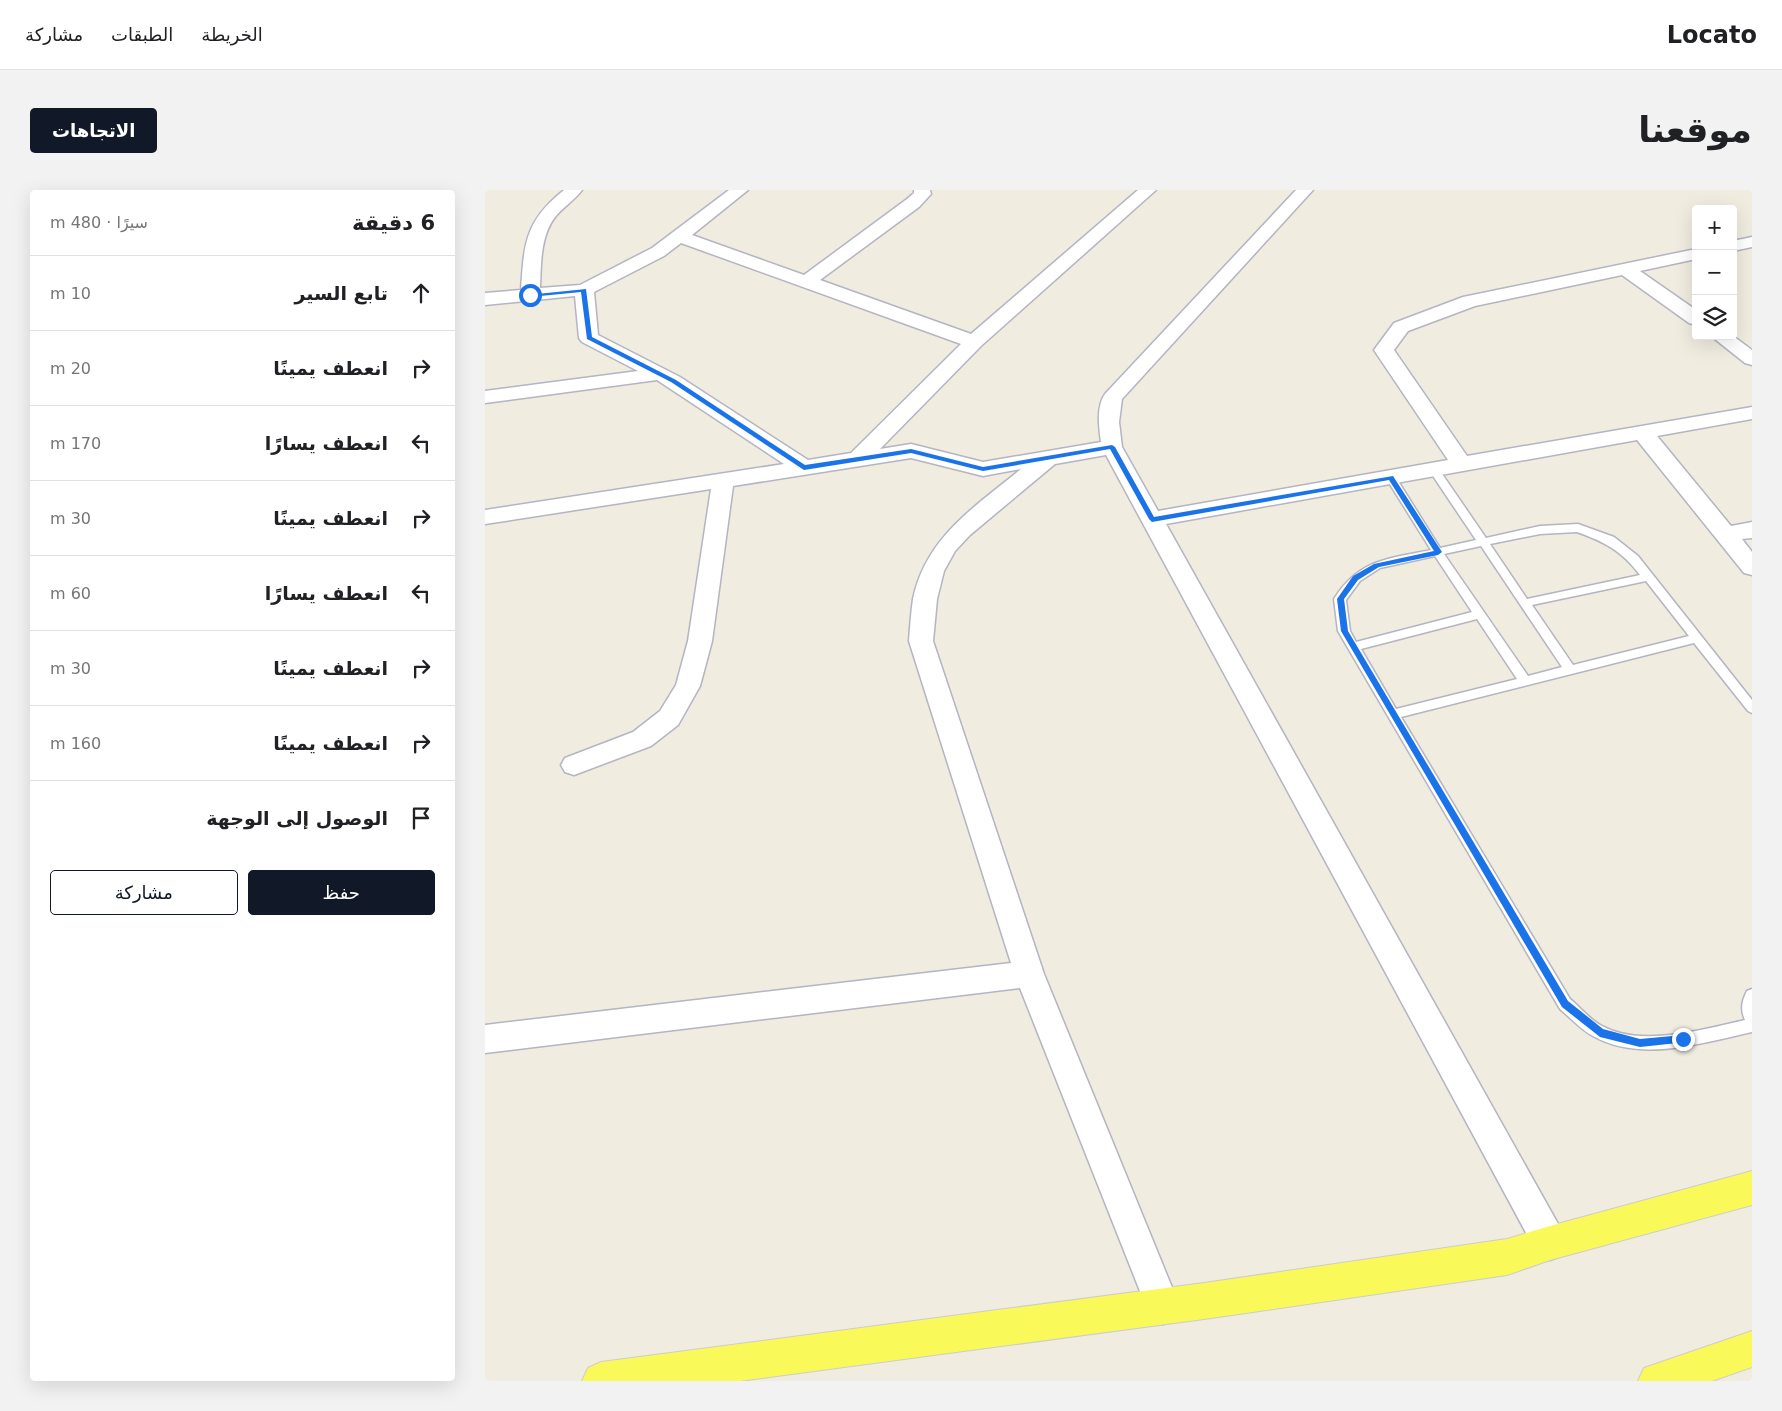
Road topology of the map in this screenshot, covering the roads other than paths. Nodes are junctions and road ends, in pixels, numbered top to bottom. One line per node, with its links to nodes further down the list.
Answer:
1 (575, 190): 13 (street)
2 (740, 190): 6 (street)
3 (923, 190): 11 (street)
4 (1148, 190): 17 (street)
5 (1305, 190): 23 (street)
6 (679, 236): 11 (street); 12 (street)
7 (1752, 242): 8 (street)
8 (1737, 245)
9 (1692, 255): 10 (street)
10 (1625, 269): 15 (street); 26 (street)
11 (806, 282): 17 (street)
12 (584, 290): 13 (street); 19 (street)
13 (530, 295): 14 (street)
14 (485, 299)
15 (1692, 316)
16 (1726, 340): 18 (street)
17 (974, 342): 25 (street)
18 (1752, 359)
19 (659, 374): 20 (street); 27 (street)
20 (485, 397)
21 (1752, 413): 22 (street)
22 (1643, 433): 26 (street); 34 (street)
23 (1112, 447): 24 (street); 32 (street)
24 (1048, 458): 25 (street); 48 (street)
25 (858, 459): 27 (street)
26 (1462, 465): 28 (street)
27 (804, 467): 30 (street)
28 (1434, 470): 29 (street); 35 (lane)
29 (1391, 478): 32 (street); 36 (lane)
30 (723, 480): 31 (street); 47 (street)
31 (485, 517)
32 (1152, 519): 54 (street)
33 (1752, 530): 34 (street)
34 (1725, 534): 37 (street)
35 (1484, 543): 36 (lane); 38 (lane); 39 (lane)
36 (1438, 552): 40 (lane); 42 (lane)
37 (1752, 567)
38 (1648, 577): 39 (lane); 41 (lane)
39 (1525, 603): 43 (lane)
40 (1479, 614): 42 (lane); 44 (lane)
41 (1697, 638): 43 (lane); 45 (lane)
42 (1354, 647): 46 (lane)
43 (1571, 671): 44 (lane)
44 (1525, 681): 46 (lane)
45 (1752, 708)
46 (1394, 714): 51 (lane)
47 (574, 765)
48 (1029, 974): 52 (street); 55 (street)
49 (1752, 994): 50 (lane)
50 (1752, 1019)
51 (1752, 1025)
52 (485, 1039)
53 (1752, 1188): 54 (main road)
54 (1551, 1243): 55 (main road)
55 (1163, 1307): 57 (main road)
56 (1752, 1349): 58 (main road)
57 (601, 1381)
58 (1657, 1381)

